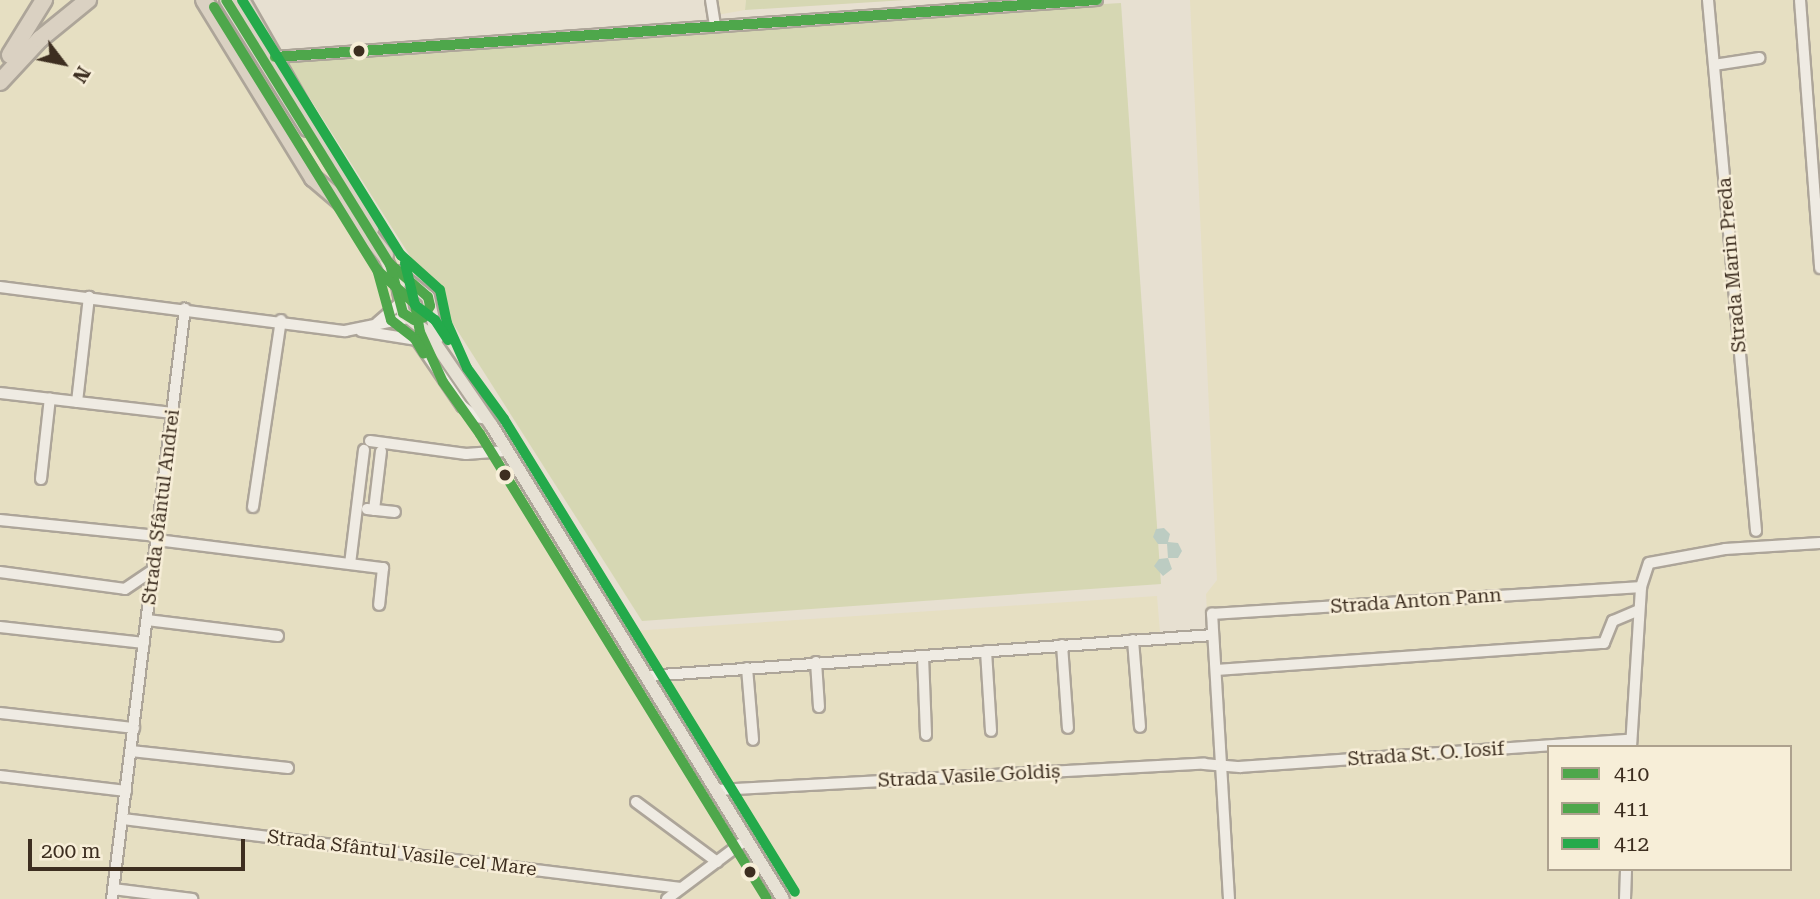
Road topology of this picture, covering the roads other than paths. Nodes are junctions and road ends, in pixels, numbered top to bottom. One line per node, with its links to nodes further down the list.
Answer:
1 (44, 0): 15 (highway)
2 (94, 0): 10 (highway)
3 (194, 0): 11 (highway)
4 (226, 0): 18 (main road)
5 (241, 0): 13 (highway)
6 (711, 0): 12 (street)
7 (1097, 0): 12 (street)
8 (1709, 0): 16 (street, Strada Marin Preda)
9 (1800, 0): 19 (street)
10 (79, 2): 15 (highway); 17 (highway)
11 (207, 6): 18 (highway)
12 (715, 25): 13 (street)
13 (275, 57): 18 (highway)
14 (1759, 58): 16 (street)
15 (5, 60)
16 (1714, 65): 44 (street, Strada Marin Preda)
17 (0, 82)
18 (387, 259): 21 (main road); 23 (main road)
19 (1820, 268)
20 (0, 287): 22 (street)
21 (416, 290): 23 (main road); 25 (main road)
22 (89, 297): 24 (street); 33 (street)
23 (401, 301): 26 (main road); 28 (street)
24 (185, 308): 27 (street); 34 (street, Strada Sfântul Andrei)
25 (429, 311): 26 (main road); 30 (main road)
26 (411, 319): 28 (street); 30 (main road)
27 (281, 320): 29 (street); 39 (street)
28 (377, 323): 29 (street)
29 (358, 331): 35 (street)
30 (456, 375): 35 (main road)
31 (0, 393): 32 (street)
32 (50, 398): 33 (street); 38 (street)
33 (77, 402): 34 (street)
34 (172, 413): 45 (street, Strada Sfântul Andrei)
35 (487, 419): 37 (main road)
36 (381, 451): 41 (street)
37 (506, 451): 40 (street); 65 (main road)
38 (41, 479)
39 (253, 507)
40 (357, 508): 41 (street); 47 (street)
41 (374, 510): 42 (street)
42 (395, 512)
43 (0, 520): 45 (street)
44 (1756, 531)
45 (157, 538): 47 (street); 48 (street, Strada Sfântul Andrei)
46 (1820, 543): 50 (street)
47 (349, 564): 51 (street)
48 (153, 570): 49 (street); 53 (street, Strada Sfântul Andrei)
49 (0, 572)
50 (1641, 587): 52 (street); 55 (street, Strada Anton Pann)
51 (379, 605)
52 (1639, 610): 64 (street); 74 (street)
53 (147, 620): 56 (street); 58 (street, Strada Sfântul Andrei)
54 (0, 627): 58 (street)
55 (1213, 635): 57 (street); 64 (street)
56 (278, 636)
57 (1133, 640): 59 (street); 68 (street)
58 (144, 643): 69 (street, Strada Sfântul Andrei)
59 (1062, 645): 60 (street); 70 (street)
60 (986, 651): 61 (street); 71 (street)
61 (923, 656): 62 (street); 72 (street)
62 (816, 662): 63 (street); 66 (street)
63 (747, 668): 65 (street); 73 (street)
64 (1216, 670): 78 (street)
65 (648, 676): 81 (main road)
66 (819, 707)
67 (0, 713): 69 (street)
68 (1140, 727)
69 (134, 728): 77 (street, Strada Sfântul Andrei)
70 (1068, 728)
71 (991, 730)
72 (926, 735)
73 (753, 740)
74 (1631, 743): 75 (street, Strada St. O. Iosif)
75 (1594, 745)
76 (1547, 747): 78 (street, Strada St. O. Iosif)
77 (131, 751): 79 (street); 82 (street, Strada Sfântul Andrei)
78 (1220, 765): 81 (street, Strada Vasile Goldiș); 93 (street)
79 (288, 768)
80 (0, 776): 82 (street)
81 (717, 790): 85 (main road)
82 (126, 791): 84 (street, Strada Sfântul Andrei)
83 (636, 802): 86 (street)
84 (123, 820): 88 (street, Strada Sfântul Vasile cel Mare); 89 (street, Strada Sfântul Andrei)
85 (747, 839): 86 (street); 92 (main road)
86 (716, 862): 88 (street)
87 (1626, 871): 94 (street)
88 (681, 888): 91 (street)
89 (112, 894): 90 (street)
90 (192, 899)
91 (668, 899)
92 (783, 899)
93 (1229, 899)
94 (1625, 899)

